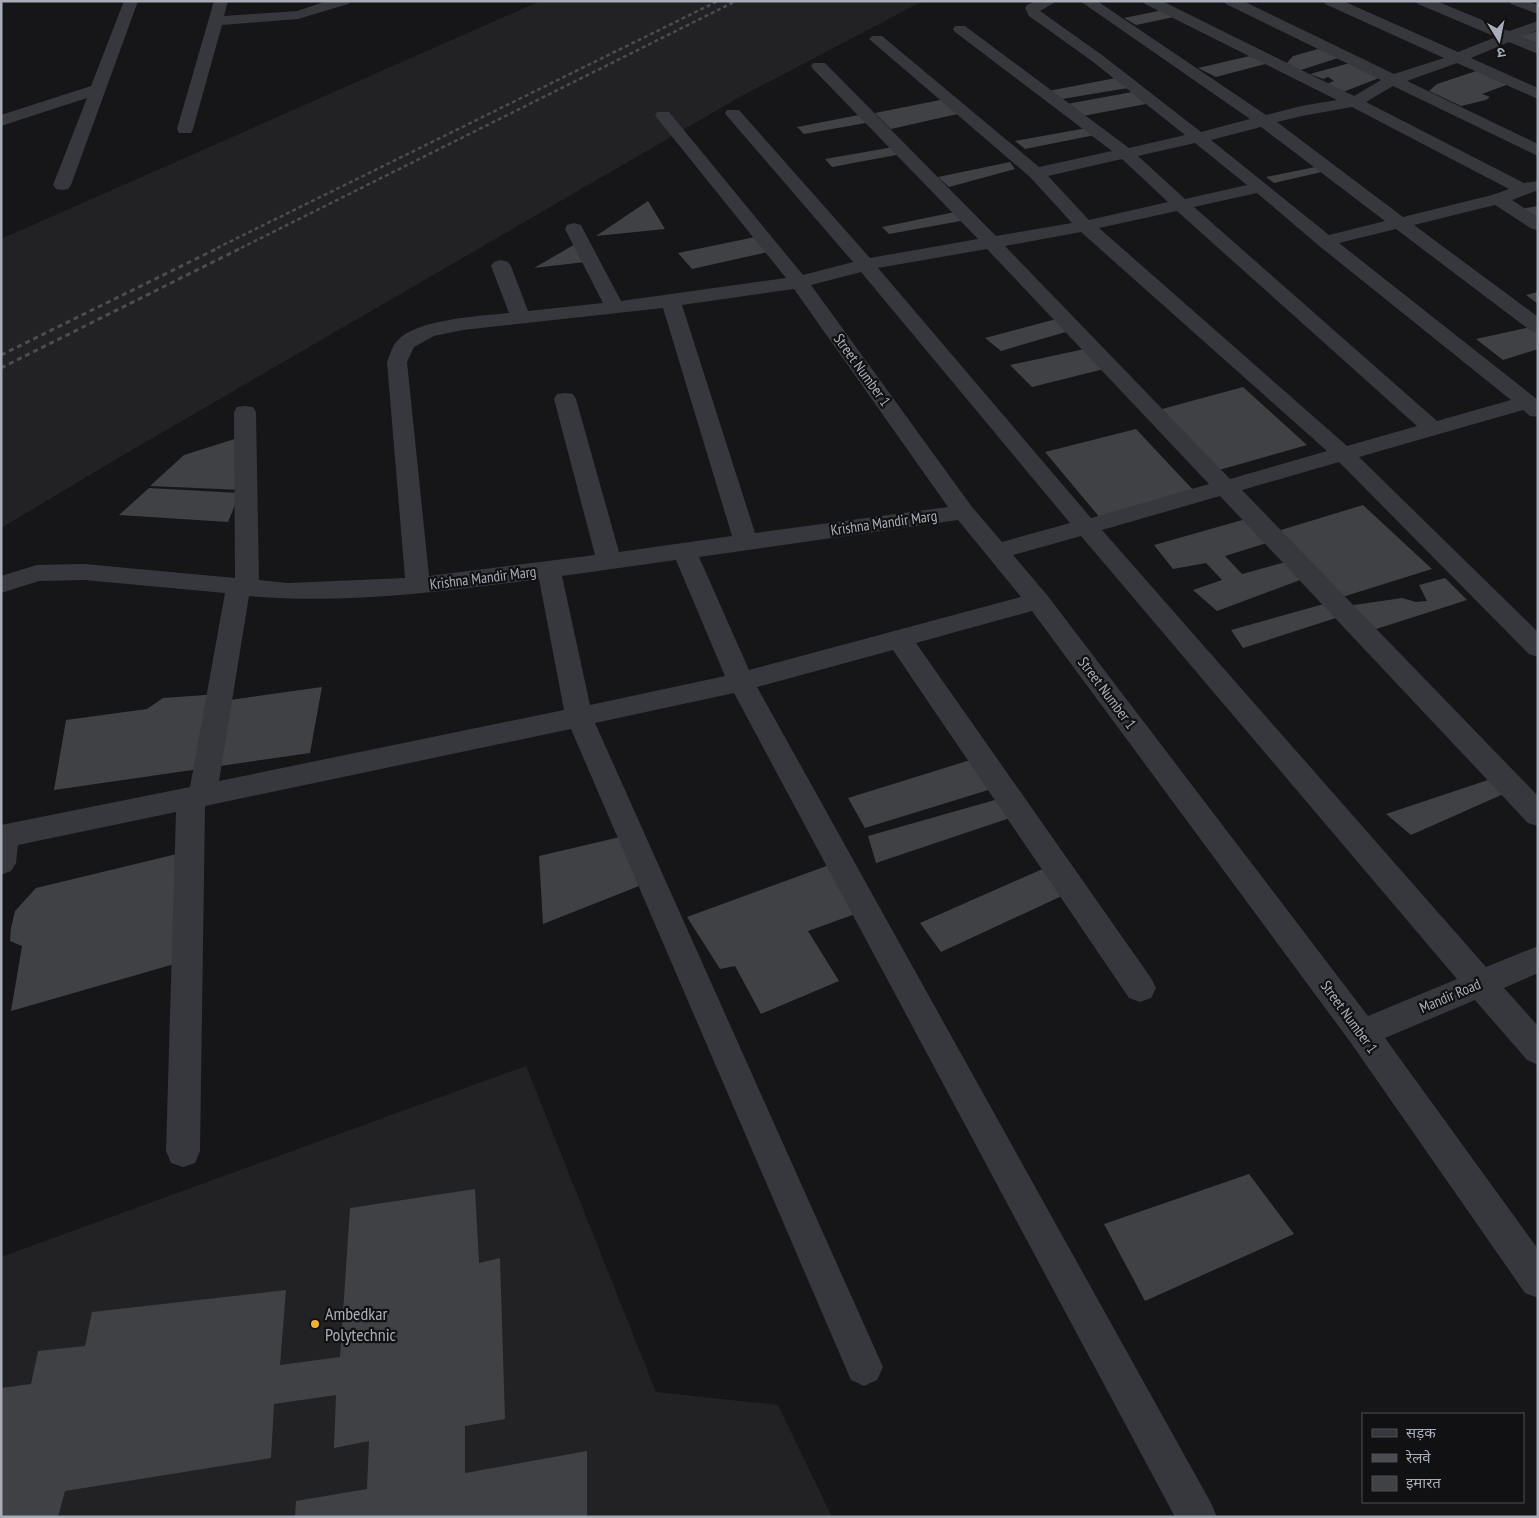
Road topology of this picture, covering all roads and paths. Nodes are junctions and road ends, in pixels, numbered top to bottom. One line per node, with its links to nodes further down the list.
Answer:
1 (131, 1): 21 (street)
2 (221, 1): 12 (street)
3 (343, 1): 12 (street)
4 (1050, 1): 29 (street)
5 (1087, 1): 27 (street)
6 (1150, 1): 23 (street)
7 (1231, 1): 20 (street)
8 (1330, 1): 18 (street)
9 (1423, 1): 15 (street)
10 (1516, 1): 11 (street)
11 (1538, 10)
12 (216, 21): 28 (street)
13 (1538, 25): 15 (street)
14 (960, 29): 31 (street)
15 (1507, 37): 17 (street); 18 (street)
16 (877, 39): 32 (street)
17 (1538, 49)
18 (1455, 58): 20 (street); 22 (street)
19 (819, 66): 43 (street)
20 (1393, 80): 23 (street); 30 (street)
21 (98, 89): 26 (street); 33 (street)
22 (1538, 94)
23 (1354, 102): 27 (street); 34 (street)
24 (733, 113): 45 (street)
25 (663, 115): 46 (street, Street Number 1)
26 (1, 121)
27 (1264, 121): 29 (street); 38 (street)
28 (185, 129)
29 (1198, 138): 31 (street); 35 (street)
30 (1538, 151)
31 (1125, 153): 32 (street); 37 (street)
32 (1036, 173): 40 (street)
33 (62, 185)
34 (1530, 186): 36 (street)
35 (1261, 187): 37 (street); 42 (street)
36 (1498, 199): 38 (street); 39 (street)
37 (1180, 204): 40 (street); 54 (street)
38 (1402, 222): 42 (street); 50 (street)
39 (1538, 225)
40 (1085, 226): 43 (street); 55 (street)
41 (574, 228): 48 (street)
42 (1325, 241): 52 (street)
43 (992, 242): 45 (street); 56 (street)
44 (501, 266): 49 (street)
45 (866, 266): 46 (street); 58 (street)
46 (799, 282): 47 (street); 57 (street, Street Number 1)
47 (671, 301): 48 (street); 59 (street)
48 (615, 307): 49 (street)
49 (520, 317): 65 (street)
50 (1538, 326)
51 (565, 399): 62 (street)
52 (1532, 406): 54 (street)
53 (246, 412): 66 (street)
54 (1433, 429): 55 (street)
55 (1343, 454): 56 (street); 69 (street)
56 (1224, 488): 58 (street); 73 (street)
57 (964, 512): 59 (street, Krishna Mandir Marg); 61 (street, Street Number 1)
58 (1086, 527): 61 (street); 76 (street)
59 (746, 542): 60 (street, Krishna Mandir Marg)
60 (684, 550): 62 (street, Krishna Mandir Marg); 70 (street)
61 (997, 552): 67 (street, Street Number 1)
62 (609, 561): 63 (street, Krishna Mandir Marg)
63 (549, 570): 65 (street, Krishna Mandir Marg); 71 (street)
64 (1, 585): 66 (street, Krishna Mandir Marg)
65 (418, 586): 66 (street, Krishna Mandir Marg)
66 (243, 587): 72 (street)
67 (1038, 601): 68 (street); 78 (street, Street Number 1)
68 (899, 639): 70 (street); 77 (street)
69 (1538, 648)
70 (741, 682): 71 (street); 83 (street)
71 (580, 717): 72 (street); 82 (street)
72 (197, 796): 74 (street); 80 (street)
73 (1538, 814)
74 (2, 845)
75 (1538, 958): 76 (street, Mandir Road)
76 (1480, 984): 78 (street, Mandir Road); 79 (street)
77 (1140, 988)
78 (1362, 1033): 81 (street, Street Number 1)
79 (1538, 1050)
80 (183, 1152)
81 (1538, 1280)
82 (864, 1367)
83 (1197, 1517)

